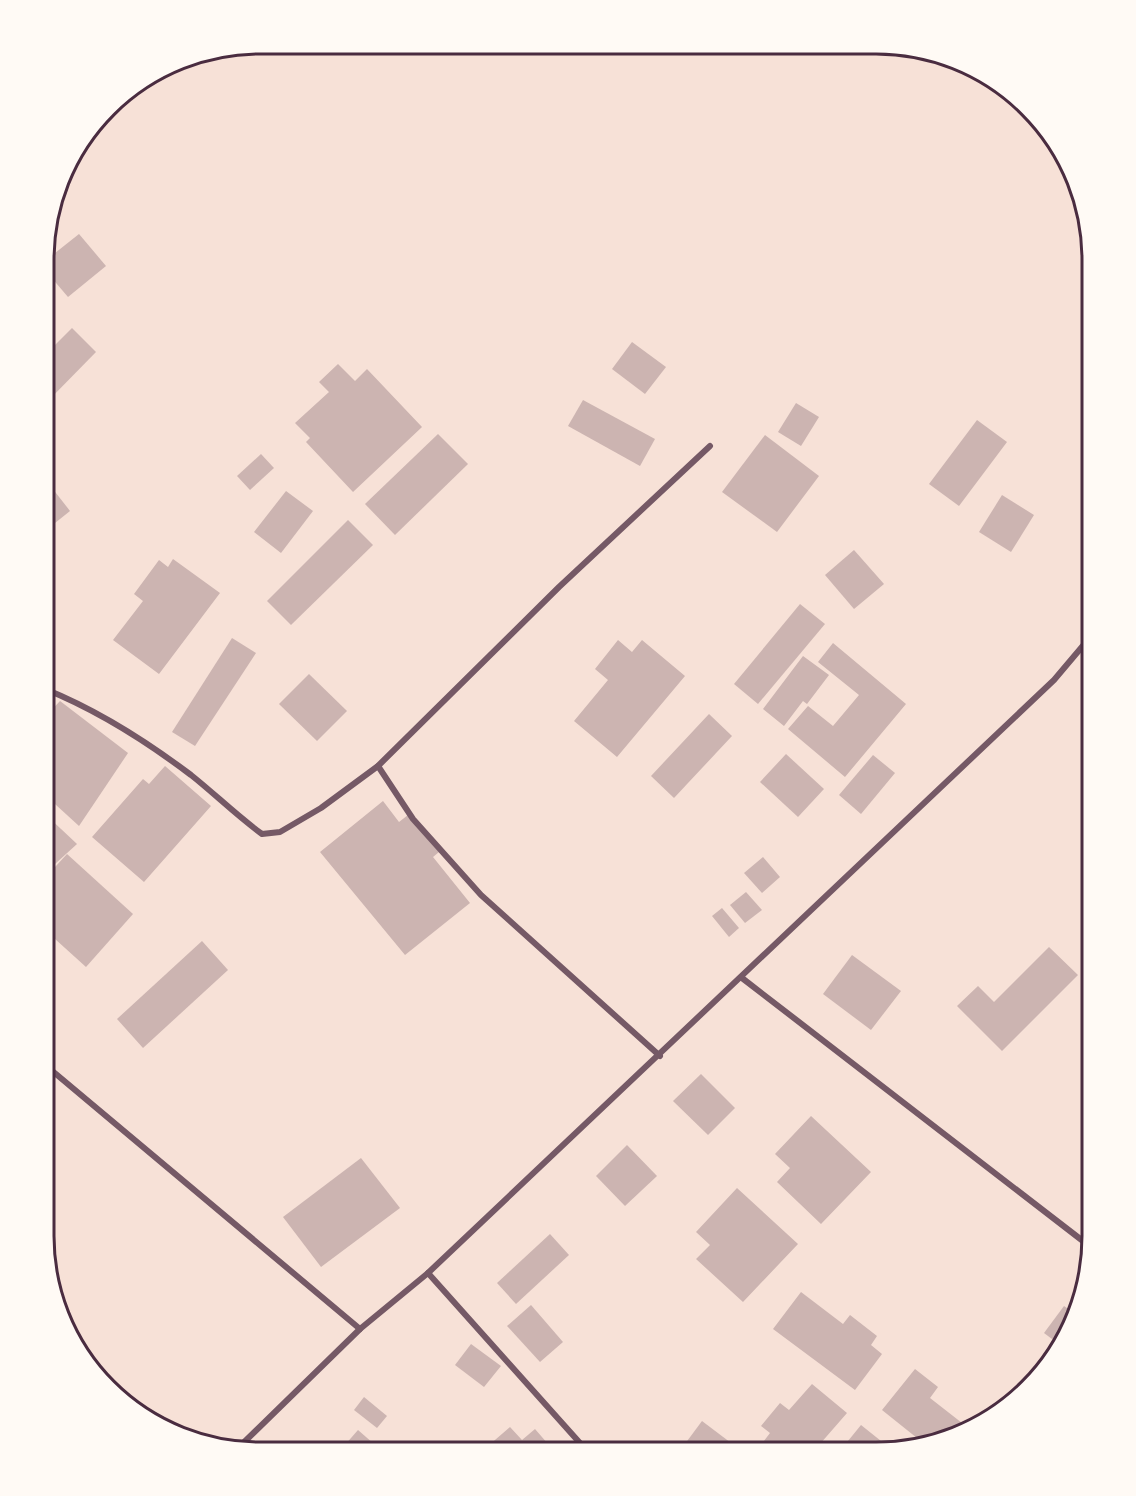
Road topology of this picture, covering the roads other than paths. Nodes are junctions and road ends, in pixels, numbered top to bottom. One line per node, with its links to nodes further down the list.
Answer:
1 (710, 446): 4 (street)
2 (1082, 647): 5 (street)
3 (54, 693): 4 (street)
4 (378, 766): 6 (street)
5 (742, 978): 6 (street); 8 (street)
6 (660, 1056): 9 (street)
7 (54, 1072): 10 (street)
8 (1082, 1240)
9 (428, 1273): 10 (street); 12 (street)
10 (360, 1329): 11 (street)
11 (245, 1441)
12 (579, 1442)

